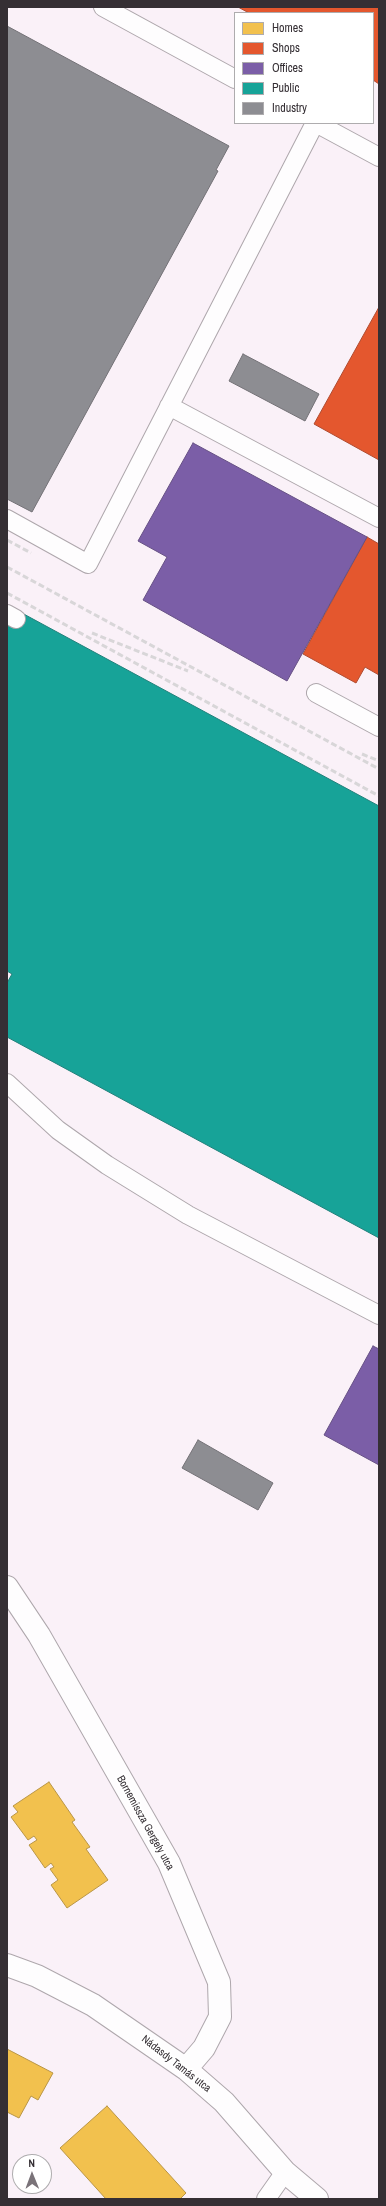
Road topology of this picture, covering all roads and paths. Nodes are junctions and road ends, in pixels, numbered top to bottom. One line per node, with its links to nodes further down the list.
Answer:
1 (103, 7): 2 (lane)
2 (234, 78)
3 (314, 124): 6 (lane)
4 (317, 124): 5 (lane)
5 (379, 158)
6 (169, 406): 7 (lane); 8 (lane)
7 (379, 518)
8 (7, 519)
9 (316, 693): 10 (lane)
10 (379, 727)
11 (7, 1083): 12 (lane)
12 (379, 1315)
13 (7, 1587): 15 (street, Bornemissza Gergely utca)
14 (7, 1965): 15 (street, Nádasdy Tamás utca)
15 (186, 2069): 16 (street, Nádasdy Tamás utca)
16 (285, 2172): 17 (lane); 18 (street, Nádasdy Tamás utca)
17 (266, 2199)
18 (317, 2199)

